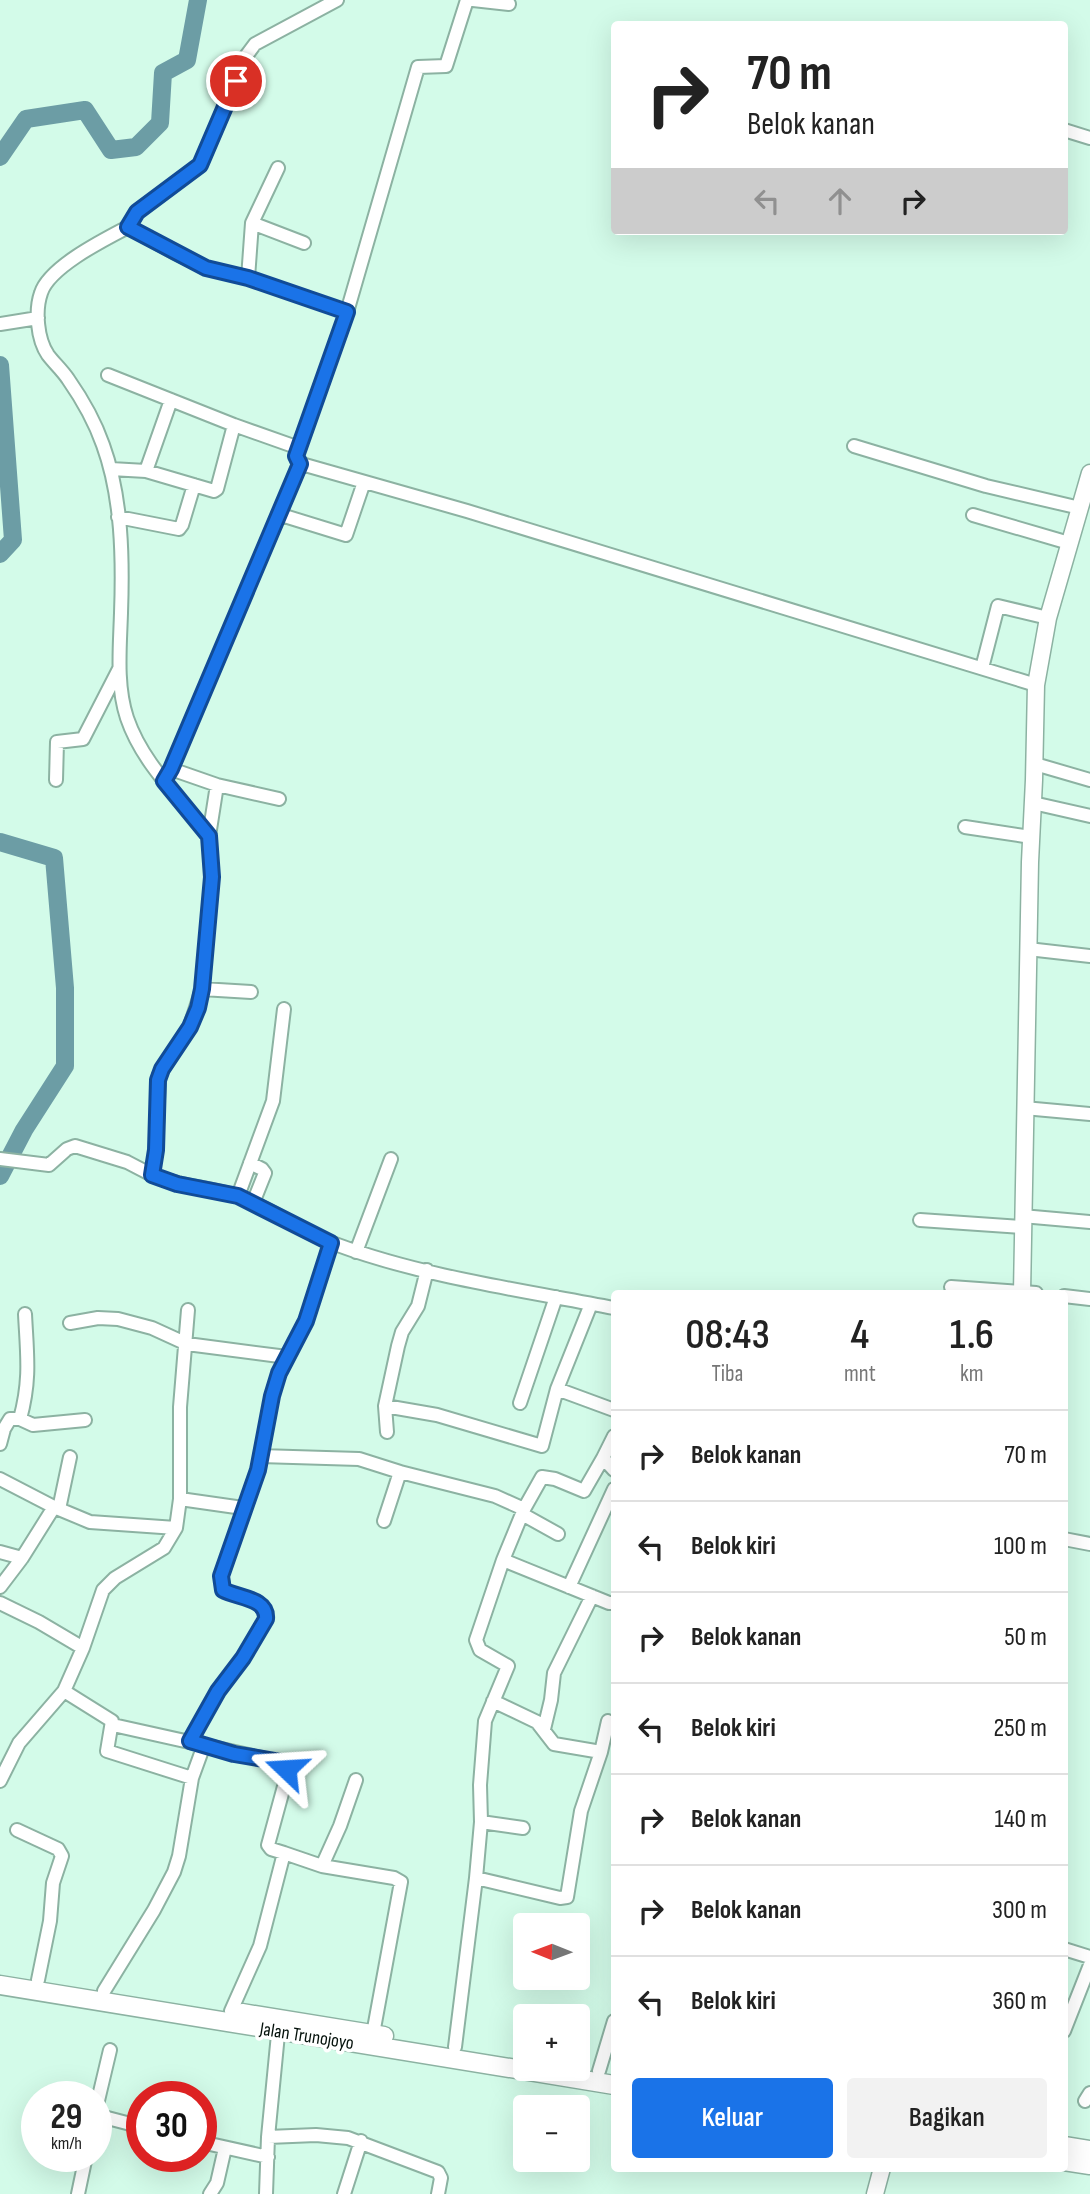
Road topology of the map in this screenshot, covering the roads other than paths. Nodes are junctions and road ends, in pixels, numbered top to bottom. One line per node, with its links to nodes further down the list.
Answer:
1 (337, 0): 9 (street)
2 (467, 0): 12 (street)
3 (473, 0): 4 (street)
4 (509, 4)
5 (1068, 131): 6 (street)
6 (1090, 138)
7 (278, 168): 8 (street)
8 (252, 223): 10 (street); 11 (street)
9 (128, 227): 11 (street); 13 (street)
10 (304, 243)
11 (248, 278): 12 (street)
12 (347, 312): 19 (street)
13 (38, 318): 14 (street); 21 (street)
14 (5, 324)
15 (108, 374): 16 (street)
16 (171, 400): 17 (street); 22 (street)
17 (234, 425): 19 (street); 25 (street)
18 (854, 446): 26 (street)
19 (299, 448): 20 (street)
20 (300, 464): 24 (street); 27 (street)
21 (111, 469): 22 (street); 29 (street)
22 (146, 471): 25 (street)
23 (1090, 472): 26 (main road)
24 (364, 482): 27 (street); 33 (street)
25 (194, 485): 29 (street)
26 (1080, 508): 30 (main road)
27 (278, 514): 36 (street)
28 (973, 515): 30 (street)
29 (118, 517): 32 (street)
30 (1069, 543): 31 (main road)
31 (1048, 618): 33 (street); 34 (main road)
32 (119, 668): 37 (street); 39 (street)
33 (982, 668): 34 (street)
34 (1036, 685): 35 (main road)
35 (1035, 764): 38 (street); 42 (main road)
36 (171, 769): 39 (street); 40 (street)
37 (56, 780)
38 (1090, 780)
39 (164, 781): 45 (street)
40 (217, 785): 41 (street); 45 (street)
41 (279, 799)
42 (1033, 803): 43 (street); 46 (main road)
43 (1090, 816)
44 (965, 827): 46 (street)
45 (209, 836): 49 (street)
46 (1031, 837): 47 (main road)
47 (1028, 949): 48 (street); 52 (main road)
48 (1090, 956)
49 (202, 989): 50 (street); 57 (street)
50 (251, 992)
51 (284, 1009): 56 (street)
52 (1024, 1108): 53 (street); 61 (main road)
53 (1090, 1114)
54 (0, 1159): 57 (street)
55 (391, 1159): 64 (street)
56 (250, 1163): 58 (street); 59 (street)
57 (152, 1175): 58 (street)
58 (238, 1196): 59 (street)
59 (253, 1203): 63 (street)
60 (920, 1220): 61 (street)
61 (1022, 1222): 62 (street); 68 (main road)
62 (1090, 1222)
63 (331, 1243): 64 (street); 78 (street)
64 (356, 1252): 65 (street)
65 (427, 1270): 70 (street); 81 (street)
66 (951, 1287): 67 (street)
67 (986, 1290)
68 (1022, 1290)
69 (1068, 1296): 71 (street)
70 (556, 1297): 72 (street); 80 (street)
71 (1090, 1299)
72 (591, 1304): 73 (street); 79 (street)
73 (611, 1307)
74 (188, 1310): 77 (street)
75 (25, 1314): 83 (street)
76 (70, 1323): 77 (street)
77 (187, 1345): 78 (street); 94 (street)
78 (287, 1357): 88 (street)
79 (557, 1389): 81 (street); 82 (street)
80 (520, 1403)
81 (385, 1406): 85 (street)
82 (611, 1409)
83 (20, 1419): 84 (street); 87 (street)
84 (85, 1420)
85 (387, 1433)
86 (611, 1442): 90 (street)
87 (0, 1444)
88 (260, 1456): 92 (street); 97 (street)
89 (71, 1457): 96 (street)
90 (603, 1458): 91 (street); 98 (street)
91 (611, 1467)
92 (400, 1472): 98 (street); 99 (street)
93 (0, 1479): 96 (street)
94 (180, 1499): 97 (street); 100 (street)
95 (611, 1506): 108 (street)
96 (56, 1508): 100 (street); 105 (street)
97 (243, 1508): 118 (street)
98 (523, 1512): 101 (street); 106 (street)
99 (384, 1521)
100 (176, 1528): 112 (street)
101 (558, 1534)
102 (1068, 1540): 103 (street)
103 (1090, 1544)
104 (0, 1552): 105 (street)
105 (22, 1558): 107 (street)
106 (503, 1560): 108 (street); 114 (street)
107 (0, 1587)
108 (569, 1587): 109 (street)
109 (592, 1596): 111 (street); 117 (street)
110 (0, 1603): 112 (street)
111 (611, 1605)
112 (83, 1648): 113 (street)
113 (64, 1691): 116 (street); 121 (street)
114 (493, 1701): 117 (street); 124 (street)
115 (608, 1721): 120 (street)
116 (113, 1725): 118 (street); 122 (street)
117 (544, 1729): 120 (street)
118 (190, 1741): 119 (street)
119 (204, 1745): 122 (street); 127 (street)
120 (601, 1752): 129 (street)
121 (1, 1775)
122 (192, 1778): 136 (street)
123 (356, 1780): 128 (street)
124 (481, 1822): 125 (street); 129 (street)
125 (523, 1828)
126 (17, 1830): 134 (street)
127 (285, 1853): 128 (street); 137 (street)
128 (322, 1866): 140 (street)
129 (476, 1878): 142 (street)
130 (1068, 1950): 131 (street)
131 (1090, 1957)
132 (1090, 1965): 138 (street)
133 (0, 1973): 134 (highway, Jalan Trunojoyo)
134 (38, 1980): 136 (highway, Jalan Trunojoyo)
135 (0, 1985): 139 (highway, Jalan Trunojoyo)
136 (104, 1991): 137 (highway, Jalan Trunojoyo)
137 (231, 2011): 139 (highway, Jalan Trunojoyo)
138 (1068, 2021)
139 (279, 2032): 140 (highway, Jalan Trunojoyo); 147 (highway, Jalan Trunojoyo); 148 (street)
140 (373, 2034): 142 (highway, Jalan Trunojoyo)
141 (611, 2043): 145 (street)
142 (455, 2047): 144 (highway, Jalan Trunojoyo)
143 (110, 2050): 146 (street)
144 (513, 2057)
145 (607, 2072)
146 (103, 2081)
147 (611, 2085)
148 (268, 2137): 149 (street); 154 (street)
149 (361, 2141): 161 (street); 162 (street)
150 (217, 2146): 152 (street)
151 (1068, 2147): 153 (highway)
152 (225, 2148): 154 (street); 159 (street)
153 (1090, 2150)
154 (268, 2157): 160 (street)
155 (1068, 2162): 156 (highway)
156 (1090, 2165)
157 (83, 2172): 158 (street)
158 (78, 2194)
159 (210, 2194)
160 (266, 2194)
161 (344, 2194)
162 (438, 2194)

